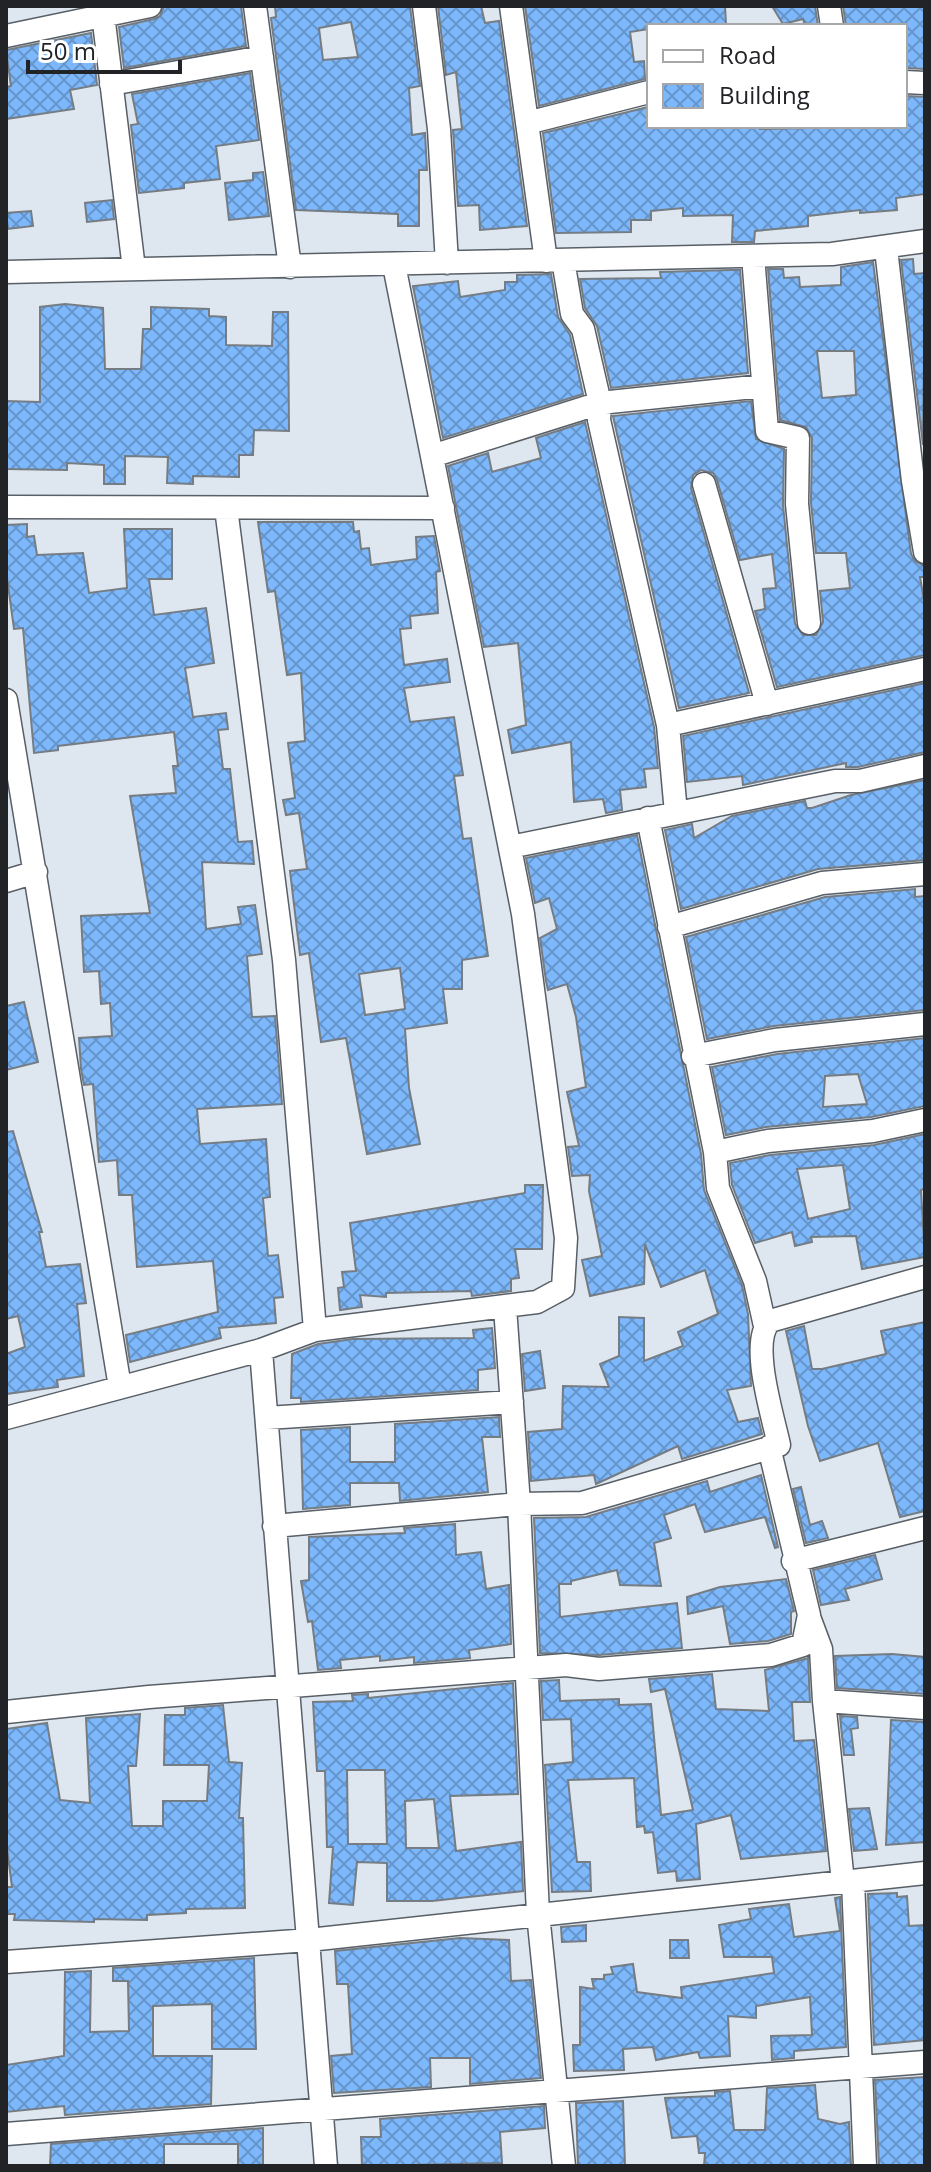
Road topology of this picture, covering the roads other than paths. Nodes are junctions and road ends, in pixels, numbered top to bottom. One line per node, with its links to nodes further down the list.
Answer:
1 (150, 6): 5 (street)
2 (255, 6): 7 (street)
3 (424, 6): 15 (street)
4 (511, 6): 10 (street)
5 (103, 10): 6 (street); 8 (street)
6 (6, 36)
7 (262, 57): 8 (street); 17 (street)
8 (111, 84): 18 (street)
9 (647, 93): 10 (street)
10 (527, 123): 14 (street)
11 (925, 241): 12 (street)
12 (886, 249): 13 (street); 27 (street)
13 (753, 256): 14 (street); 20 (street)
14 (555, 260): 15 (street); 21 (street)
15 (447, 263): 16 (street)
16 (394, 265): 17 (street); 22 (street)
17 (290, 267): 18 (street)
18 (134, 269): 19 (street)
19 (6, 272)
20 (763, 386): 21 (street); 28 (street)
21 (600, 403): 22 (street); 32 (street)
22 (432, 456): 26 (street)
23 (704, 484): 31 (street)
24 (6, 507): 25 (street)
25 (226, 508): 26 (street); 48 (street)
26 (443, 508): 36 (street)
27 (925, 552)
28 (809, 623)
29 (925, 669): 31 (street)
30 (6, 700): 37 (street)
31 (767, 704): 32 (street)
32 (668, 725): 34 (street)
33 (925, 766): 34 (street)
34 (676, 813): 35 (street)
35 (648, 818): 36 (street); 40 (street)
36 (510, 847): 46 (street)
37 (36, 872): 39 (street); 50 (street)
38 (925, 874): 40 (street)
39 (6, 881)
40 (669, 927): 42 (street)
41 (925, 1024): 42 (street)
42 (693, 1056): 44 (street)
43 (925, 1120): 44 (street)
44 (715, 1152): 47 (street)
45 (925, 1277): 47 (street)
46 (505, 1307): 48 (street); 51 (street)
47 (765, 1326): 54 (street)
48 (315, 1330): 49 (street)
49 (261, 1350): 50 (street); 53 (street)
50 (120, 1387): 52 (street)
51 (512, 1402): 53 (street); 55 (street)
52 (6, 1418)
53 (267, 1418): 56 (street)
54 (769, 1447): 55 (street); 58 (street)
55 (519, 1504): 56 (street); 60 (street)
56 (274, 1526): 61 (street)
57 (925, 1528): 58 (street)
58 (793, 1561): 59 (street)
59 (809, 1615): 60 (street); 62 (street)
60 (527, 1669): 61 (street); 67 (street)
61 (286, 1689): 64 (street); 68 (street)
62 (824, 1701): 63 (street); 66 (street)
63 (925, 1708)
64 (6, 1712)
65 (925, 1873): 66 (street)
66 (848, 1882): 67 (street); 71 (street)
67 (538, 1914): 68 (street); 72 (street)
68 (309, 1940): 69 (street); 73 (street)
69 (6, 1962)
70 (925, 2062): 71 (street)
71 (859, 2069): 72 (street); 77 (street)
72 (556, 2094): 73 (street); 76 (street)
73 (322, 2109): 74 (street); 75 (street)
74 (6, 2134)
75 (326, 2166)
76 (564, 2166)
77 (865, 2166)

